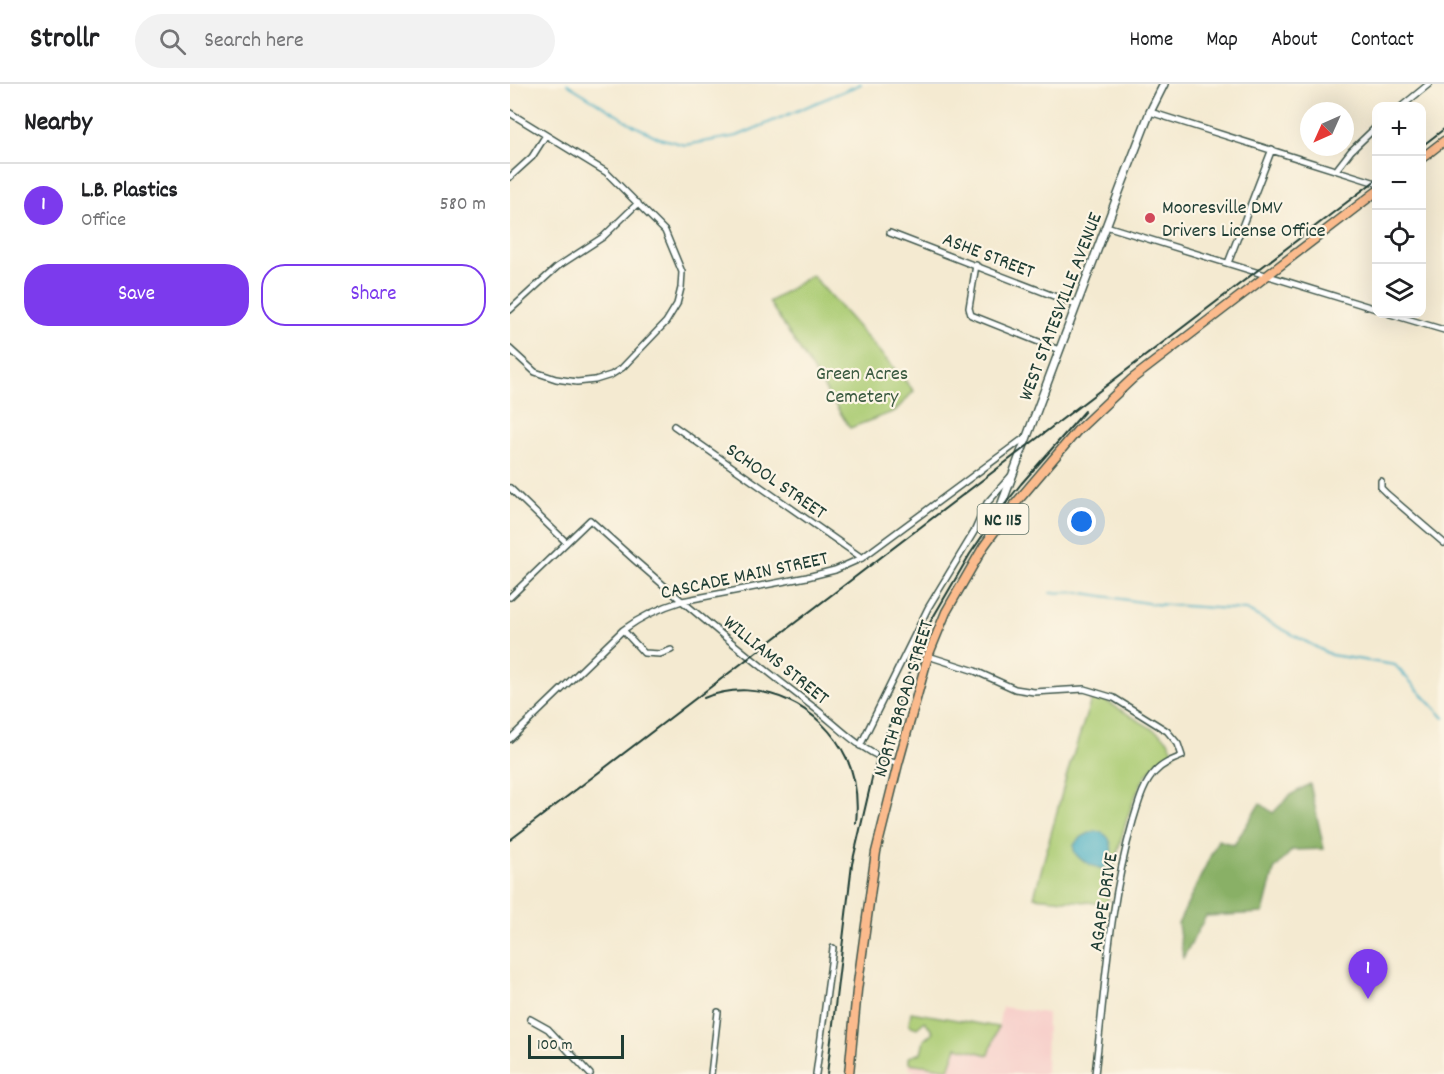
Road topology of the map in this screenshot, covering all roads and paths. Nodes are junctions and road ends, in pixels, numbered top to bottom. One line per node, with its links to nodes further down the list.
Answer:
1 (1164, 84): 4 (street, WEST STATESVILLE AVENUE)
2 (1429, 84): 3 (street)
3 (1407, 102)
4 (1150, 112): 9 (street); 16 (street, WEST STATESVILLE AVENUE)
5 (510, 113): 7 (street)
6 (1372, 132): 11 (street)
7 (546, 135): 12 (street); 15 (street)
8 (1444, 141): 10 (main road)
9 (1272, 149): 11 (street); 18 (street)
10 (1425, 156)
11 (1337, 169): 13 (street)
12 (510, 177)
13 (1372, 181)
14 (1372, 196): 20 (main road, NORTH BROAD STREET / NC 115)
15 (638, 203): 23 (street); 26 (street)
16 (1106, 226): 18 (street); 21 (street, WEST STATESVILLE AVENUE)
17 (890, 233): 19 (street, ASHE STREET)
18 (1228, 264): 20 (street)
19 (976, 265): 21 (street, ASHE STREET); 27 (street)
20 (1268, 275): 22 (street); 33 (main road, NORTH BROAD STREET / NC 115)
21 (1077, 305): 27 (street, WEST STATESVILLE AVENUE)
22 (1372, 307)
23 (510, 310)
24 (1404, 318): 25 (street)
25 (1444, 330)
26 (510, 349)
27 (1059, 350): 29 (street, WEST STATESVILLE AVENUE)
28 (674, 426): 36 (street, SCHOOL STREET)
29 (1028, 435): 30 (street, WEST STATESVILLE AVENUE); 36 (street, CASCADE MAIN STREET)
30 (1011, 476): 33 (street, WEST STATESVILLE AVENUE); 43 (street)
31 (1381, 481): 35 (street)
32 (510, 488): 34 (street)
33 (988, 541): 41 (main road, NORTH BROAD STREET / NC 115)
34 (566, 542): 37 (street); 38 (street, WILLIAMS STREET)
35 (1444, 543)
36 (862, 558): 38 (street, CASCADE MAIN STREET)
37 (510, 597)
38 (681, 601): 39 (street, CASCADE MAIN STREET); 43 (street, WILLIAMS STREET)
39 (622, 630): 40 (street); 42 (street, CASCADE MAIN STREET)
40 (670, 650)
41 (928, 656): 44 (main road, NORTH BROAD STREET / NC 115); 52 (street, AGAPE DRIVE)
42 (510, 739)
43 (860, 746): 44 (street, WILLIAMS STREET)
44 (898, 764): 51 (main road, NORTH BROAD STREET / NC 115)
45 (833, 948): 50 (street)
46 (718, 1012): 49 (street)
47 (530, 1019): 48 (street)
48 (590, 1074)
49 (711, 1074)
50 (816, 1074)
51 (849, 1074)
52 (1095, 1074)

